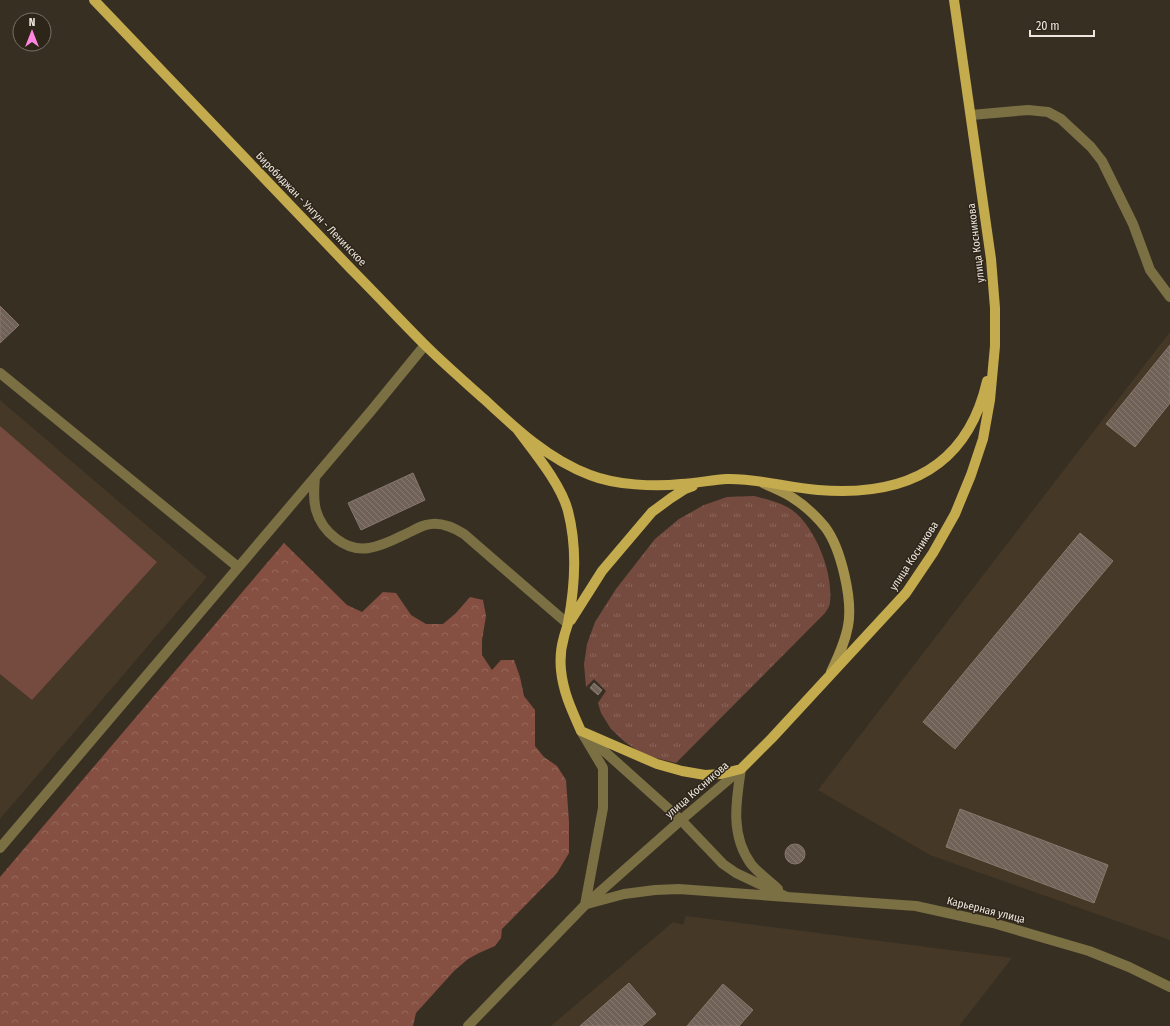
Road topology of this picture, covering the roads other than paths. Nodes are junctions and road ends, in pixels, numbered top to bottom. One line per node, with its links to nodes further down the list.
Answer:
1 (94, 0): 5 (main road, Биробиджан - Унгун - Ленинское)
2 (954, 0): 3 (main road, улица Косникова)
3 (971, 115): 4 (street); 6 (main road, улица Косникова)
4 (1170, 297)
5 (425, 345): 8 (main road, Биробиджан - Унгун - Ленинское); 9 (street)
6 (995, 346): 11 (main road); 14 (main road, улица Косникова)
7 (0, 373): 12 (street)
8 (517, 429): 10 (main road); 13 (main road)
9 (315, 477): 12 (street); 13 (street)
10 (706, 482): 11 (main road); 13 (main road)
11 (760, 482): 14 (main road)
12 (238, 567): 18 (street)
13 (568, 624): 15 (main road)
14 (829, 676): 16 (main road, улица Косникова)
15 (581, 730): 16 (main road); 17 (street); 20 (street)
16 (741, 769): 17 (street, улица Косникова); 19 (street)
17 (681, 820): 19 (street); 20 (street, улица Косникова)
18 (0, 848)
19 (787, 897): 20 (street, Карьерная улица); 21 (street, Карьерная улица)
20 (585, 905): 22 (street, улица Косникова)
21 (1170, 987)
22 (468, 1026)

